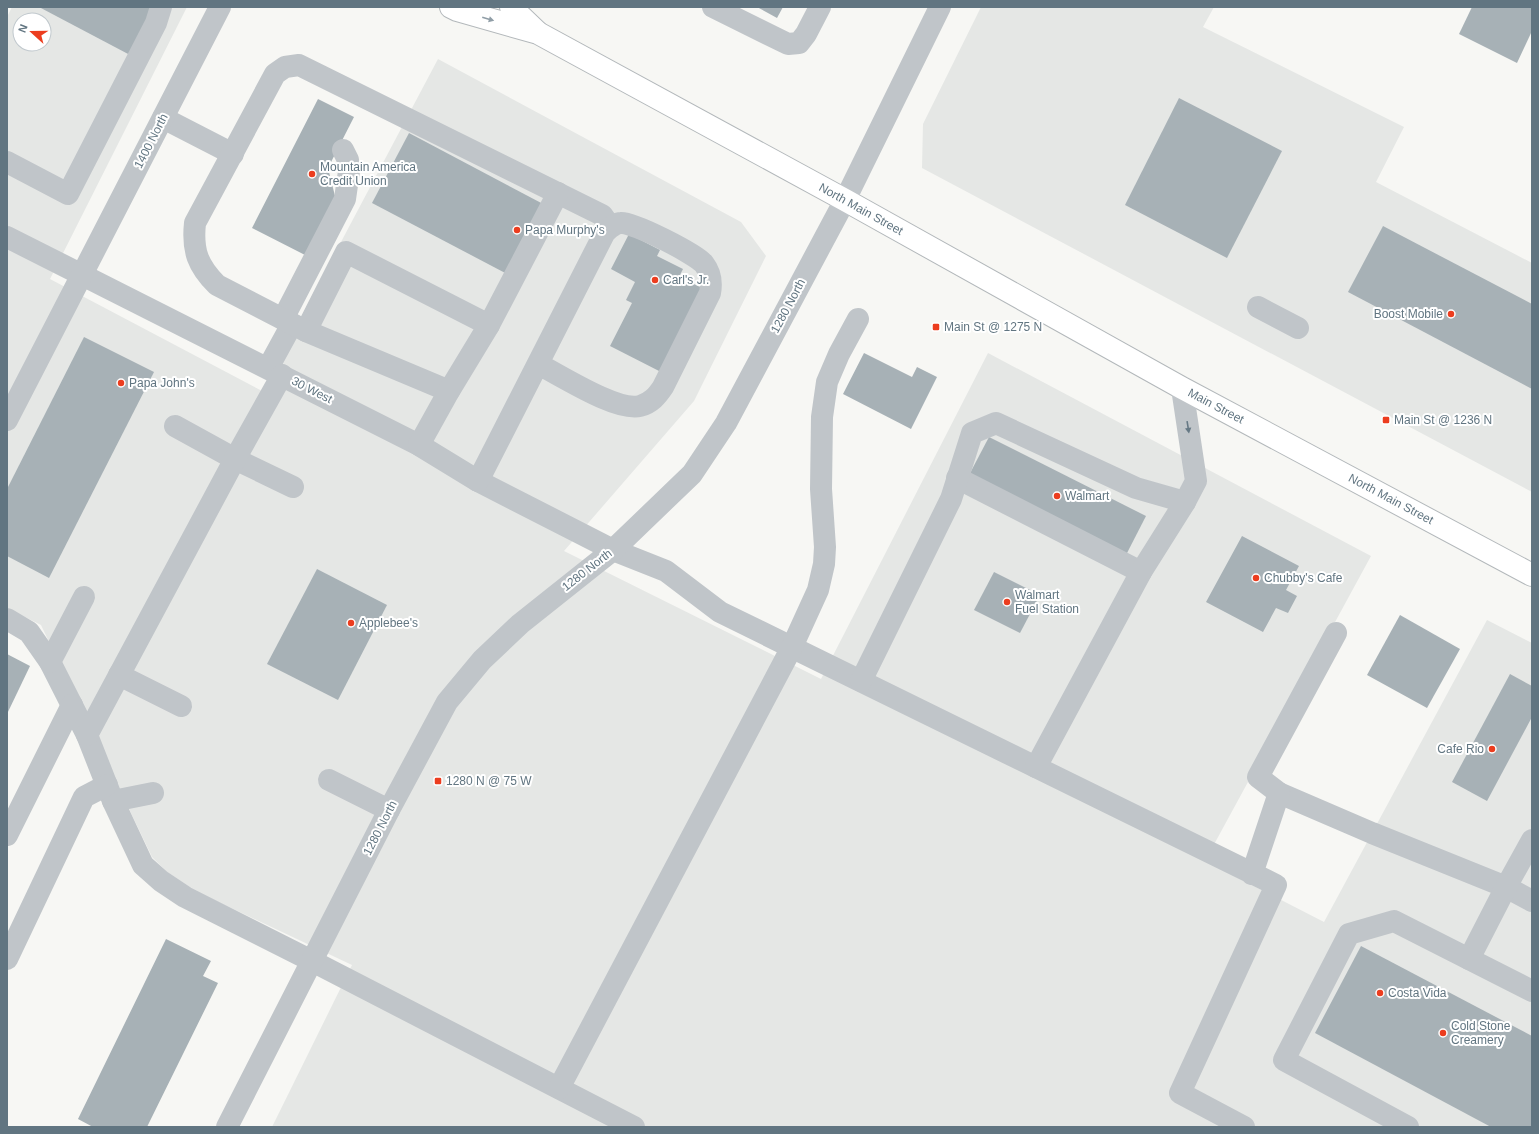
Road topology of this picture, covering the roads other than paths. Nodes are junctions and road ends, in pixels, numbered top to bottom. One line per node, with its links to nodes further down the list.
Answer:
1 (161, 7): 12 (street)
2 (220, 7): 9 (street, 1400 North)
3 (451, 7): 8 (highway, North Main Street, one-way to 8)
4 (511, 7): 8 (highway, North Main Street)
5 (713, 7): 6 (street)
6 (820, 7)
7 (940, 7): 14 (street, 1280 North)
8 (538, 33): 14 (highway, North Main Street)
9 (163, 118): 11 (street); 17 (street, 1400 North)
10 (343, 150): 20 (street)
11 (233, 154): 13 (street); 20 (street)
12 (7, 162)
13 (558, 193): 15 (street); 21 (street)
14 (844, 200): 25 (highway, North Main Street); 36 (street, 1280 North)
15 (605, 232): 23 (street); 23 (street)
16 (7, 236): 17 (street, 30 West)
17 (82, 274): 24 (street, 30 West); 27 (street, 1400 North)
18 (1258, 307): 22 (street)
19 (858, 319): 42 (street)
20 (294, 325): 21 (street); 24 (street); 26 (street)
21 (488, 325): 26 (street)
22 (1298, 328)
23 (538, 364): 33 (street)
24 (275, 372): 30 (street, 30 West); 31 (street)
25 (1182, 388): 28 (highway, Main Street); 35 (street, one-way to 35)
26 (449, 391): 30 (street)
27 (7, 420)
28 (1250, 424): 38 (highway, North Main Street)
29 (175, 426): 31 (street)
30 (419, 445): 33 (street, 30 West)
31 (235, 459): 34 (street); 44 (street)
32 (958, 478): 35 (street); 37 (street); 45 (street)
33 (478, 481): 36 (street, 30 West)
34 (293, 487)
35 (1185, 502): 37 (street)
36 (613, 550): 42 (street, 30 West); 54 (street, 1280 North)
37 (1141, 572): 49 (street)
38 (1532, 575)
39 (84, 597): 43 (street)
40 (7, 619): 43 (street)
41 (1336, 633): 53 (street)
42 (792, 647): 45 (street, 30 West); 64 (street)
43 (50, 662): 46 (street)
44 (119, 675): 47 (street); 48 (street)
45 (861, 681): 49 (street, 30 West)
46 (72, 705): 48 (street); 55 (street)
47 (181, 706)
48 (87, 735): 51 (street)
49 (1036, 767): 57 (street, 30 West)
50 (328, 780): 54 (street)
51 (110, 793): 52 (street); 60 (street); 62 (street)
52 (153, 793)
53 (1278, 793): 57 (street); 58 (street)
54 (389, 810): 62 (street, 1280 North)
55 (7, 835)
56 (1532, 840): 58 (street)
57 (1252, 874): 67 (street, 30 West)
58 (1506, 887): 59 (street); 61 (street)
59 (1532, 901)
60 (7, 959)
61 (1469, 959): 63 (street); 68 (street)
62 (312, 961): 64 (street); 65 (street, 1280 North)
63 (1532, 991)
64 (559, 1088): 66 (street)
65 (227, 1127)
66 (634, 1127)
67 (1244, 1127)
68 (1408, 1127)

